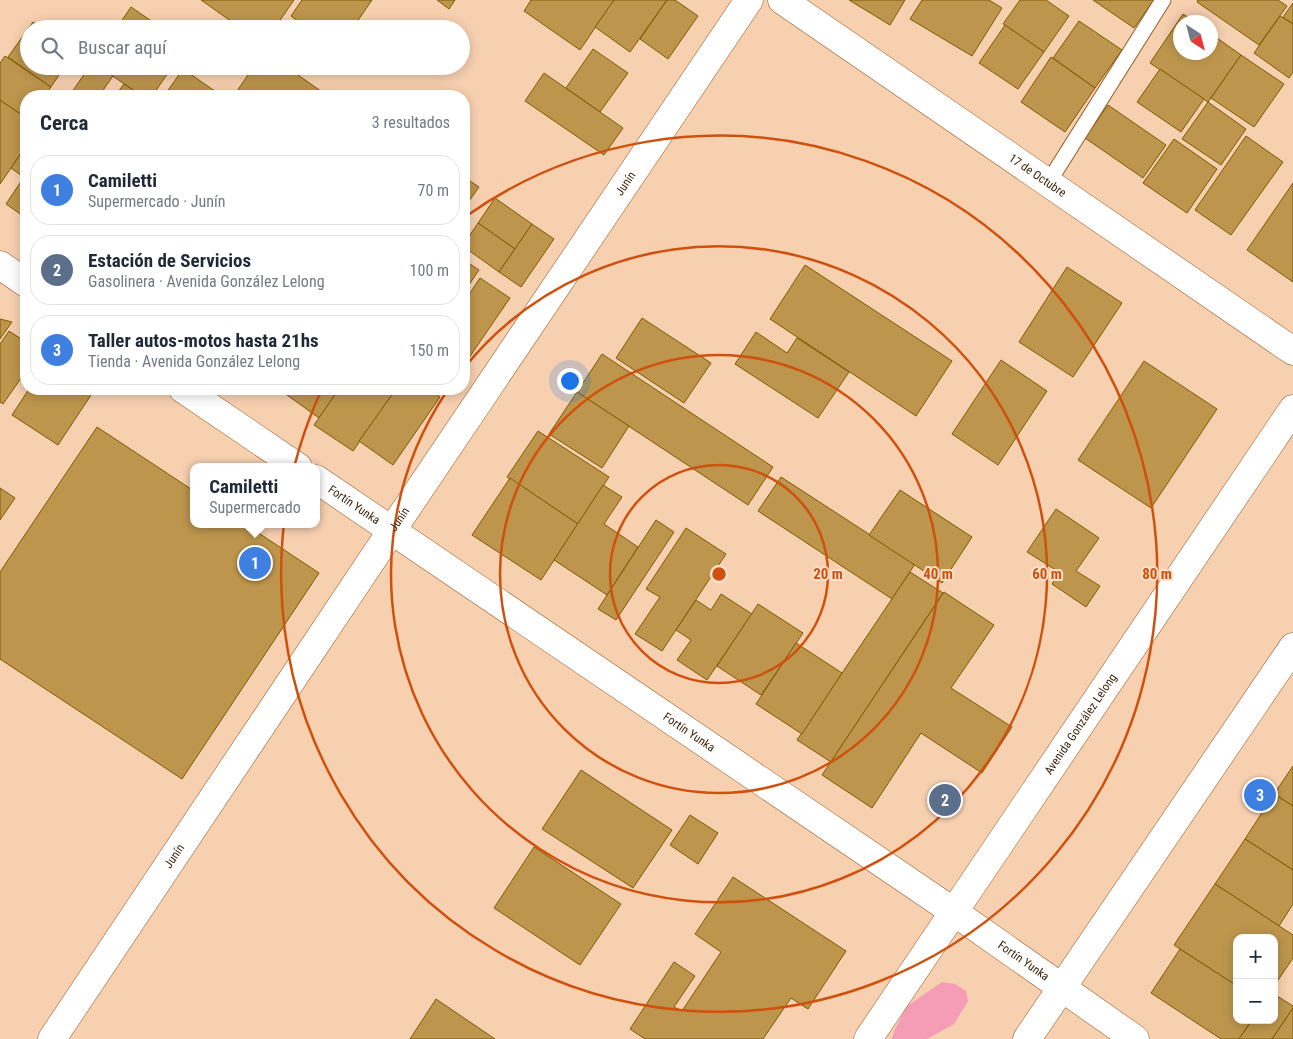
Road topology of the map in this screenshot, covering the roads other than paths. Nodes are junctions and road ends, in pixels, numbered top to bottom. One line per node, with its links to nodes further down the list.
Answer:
1 (749, 0): 12 (street, Junín)
2 (782, 0): 4 (street, 17 de Octubre)
3 (1164, 0): 4 (lane)
4 (1048, 183): 7 (street, 17 de Octubre)
5 (0, 265): 6 (street)
6 (20, 279)
7 (1293, 351)
8 (192, 395): 10 (street)
9 (1293, 409): 14 (street, Avenida González Lelong)
10 (292, 463)
11 (320, 482): 12 (street, Fortín Yunka)
12 (392, 530): 14 (street, Fortín Yunka); 16 (street, Junín)
13 (1293, 647): 15 (street)
14 (954, 912): 15 (street, Fortín Yunka); 17 (street, Avenida González Lelong)
15 (1062, 988): 18 (street); 19 (street, Fortín Yunka)
16 (52, 1039)
17 (868, 1039)
18 (1027, 1039)
19 (1135, 1039)

